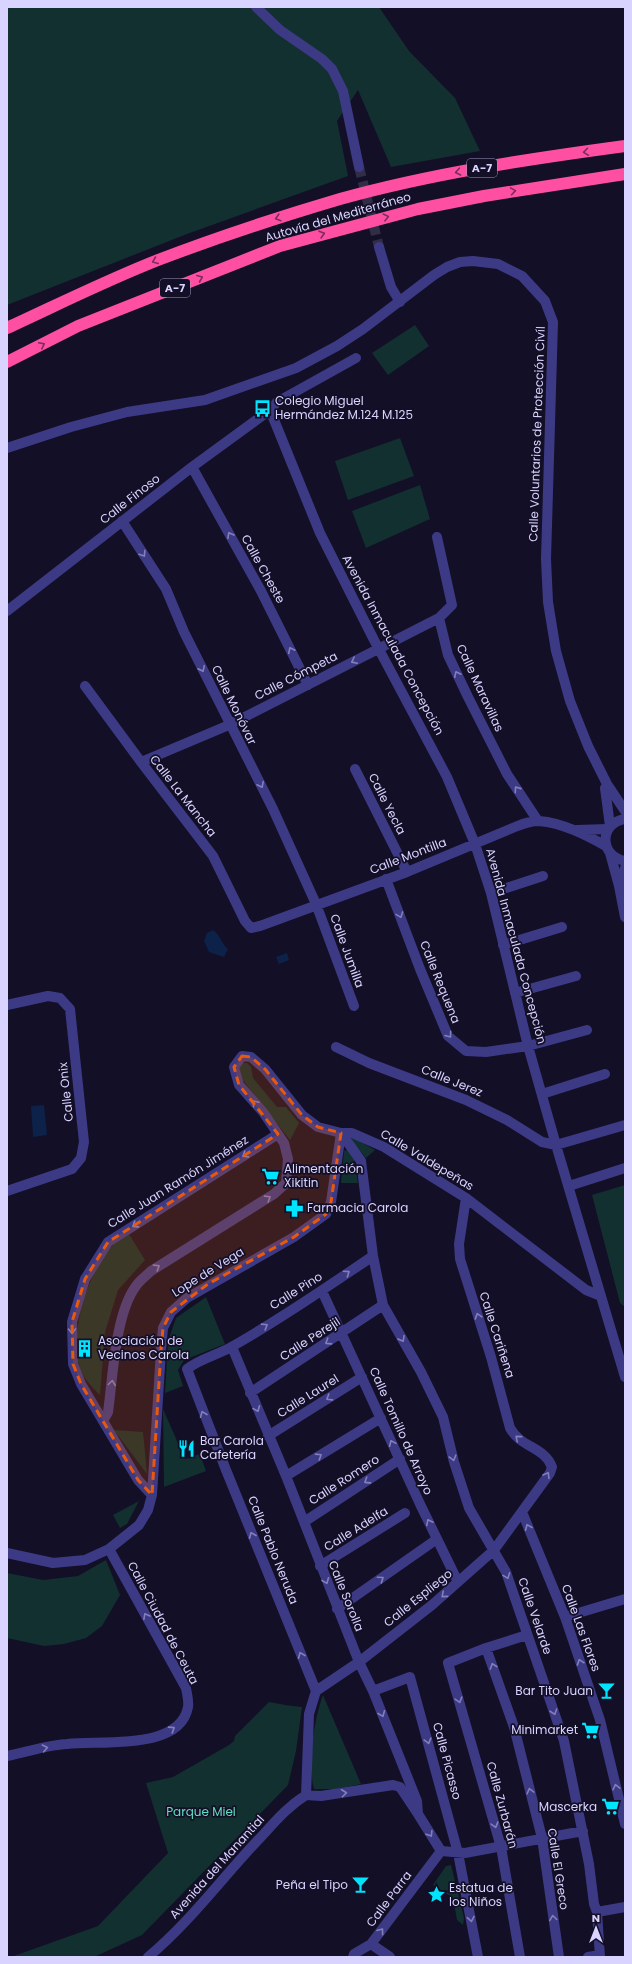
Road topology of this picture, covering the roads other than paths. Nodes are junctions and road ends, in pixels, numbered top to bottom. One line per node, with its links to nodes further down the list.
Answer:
1 (256, 7): 3 (street)
2 (625, 146): 7 (highway, Autovía del Mediterráneo / A-7, one-way to 7)
3 (359, 167)
4 (625, 174): 9 (highway, Autovía del Mediterráneo / A-7, one-way to 4)
5 (379, 247): 6 (street)
6 (400, 302): 11 (street, Calle Voluntarios de Protección Civíl); 23 (street, Calle Voluntarios de Protección Civíl)
7 (7, 328)
8 (356, 358): 10 (street, Calle Finoso)
9 (7, 362)
10 (274, 406): 12 (street, Calle Finoso); 17 (street, Avenida Inmaculada Concepción)
11 (7, 448)
12 (192, 468): 13 (street, Calle Finoso); 18 (street, Calle Cheste, one-way to 12)
13 (122, 521): 15 (street, Calle Finoso); 20 (street, Calle Monóvar, one-way to 20)
14 (437, 537): 16 (street)
15 (7, 611)
16 (439, 618): 17 (street, Calle Cómpeta); 26 (street, Calle Maravillas, one-way to 16)
17 (379, 648): 18 (street, Calle Cómpeta, one-way to 18); 29 (street, Avenida Inmaculada Concepción)
18 (308, 685): 20 (street, Calle Cómpeta)
19 (85, 686): 21 (street, Calle La Mancha)
20 (229, 725): 21 (street, Calle Cómpeta); 38 (street, Calle Monóvar, one-way to 38)
21 (141, 762): 41 (street, Calle La Mancha)
22 (355, 769): 33 (street, Calle Yecla)
23 (601, 772): 24 (street, Calle Voluntarios de Protección Civíl); 27 (street, Calle Voluntarios de Protección Civíl)
24 (625, 811)
25 (625, 819): 27 (street)
26 (538, 821): 28 (street, Calle Montilla); 29 (street, Calle Montilla)
27 (609, 828): 28 (street, Calle Montilla); 30 (street, Calle Voluntarios de Protección Civíl)
28 (575, 830): 30 (street, Calle Montilla)
29 (475, 844): 33 (street, Calle Montilla); 37 (street, Avenida Inmaculada Concepción)
30 (608, 850): 31 (street, Calle Montilla); 36 (street)
31 (625, 861)
32 (625, 868): 36 (street)
33 (407, 872): 35 (street, Calle Montilla)
34 (543, 876): 37 (street)
35 (386, 879): 38 (street, Calle Montilla); 48 (street, Calle Requena, one-way to 48)
36 (619, 886): 39 (street)
37 (490, 893): 42 (street, Avenida Inmaculada Concepción)
38 (316, 904): 41 (street, Calle Montilla); 46 (street, Calle Jumilla)
39 (625, 917)
40 (562, 927): 42 (street)
41 (251, 928)
42 (503, 945): 44 (street, Avenida Inmaculada Concepción)
43 (576, 976): 44 (street)
44 (515, 993): 48 (street, Avenida Inmaculada Concepción)
45 (7, 1005): 58 (street, Calle Onix)
46 (354, 1006)
47 (587, 1030): 48 (street, Calle Requena)
48 (528, 1046): 51 (street, Avenida Inmaculada Concepción)
49 (336, 1047): 55 (street, Calle Jerez)
50 (605, 1074): 51 (street)
51 (542, 1094): 55 (street, Avenida Inmaculada Concepción)
52 (625, 1125): 55 (street)
53 (341, 1133): 54 (street, Calle Valdepeñas, one-way to 53); 59 (street, Calle Valdepeñas); 60 (street); 75 (street, Lope de Vega)
54 (278, 1134): 70 (street, one-way to 54); 70 (street, Calle Juan Ramón Jiménez, one-way to 70)
55 (556, 1144): 57 (street, Avenida Inmaculada Concepción)
56 (625, 1168): 57 (street)
57 (569, 1186): 62 (street, Avenida Inmaculada Concepción)
58 (7, 1191)
59 (466, 1198): 62 (street, Calle Valdepeñas); 73 (street, Calle Cariñena, one-way to 59)
60 (373, 1256): 61 (street, Calle Pino, one-way to 60); 63 (street, Calle Velarde)
61 (322, 1291): 64 (street, Calle Tomillo de Arroyo); 65 (street, Calle Pino, one-way to 61)
62 (601, 1296): 67 (street, Avenida Inmaculada Concepción)
63 (383, 1305): 64 (street, Calle Perejil); 81 (street, Calle Velarde, one-way to 81)
64 (342, 1333): 66 (street, Calle Tomillo de Arroyo); 68 (street, Calle Perejil, one-way to 68)
65 (232, 1347): 68 (street, Calle Sorolla); 91 (street, Calle Pablo Neruda, one-way to 65)
66 (362, 1377): 69 (street, Calle Tomillo de Arroyo); 71 (street, Calle Laurel, one-way to 71)
67 (625, 1377)
68 (250, 1393): 71 (street, Calle Sorolla, one-way to 71)
69 (381, 1418): 72 (street, Calle Tomillo de Arroyo, one-way to 69); 74 (street, one-way to 69)
70 (103, 1420): 75 (street, Calle Juan Ramón Jiménez)
71 (268, 1436): 74 (street, Calle Sorolla)
72 (400, 1459): 78 (street, Calle Romero, one-way to 78); 79 (street, Calle Tomillo de Arroyo, one-way to 72)
73 (550, 1460): 76 (street, Calle Espliego, one-way to 73)
74 (286, 1476): 78 (street, Calle Sorolla)
75 (152, 1494): 80 (street, Lope de Vega)
76 (522, 1512): 81 (street, Calle Espliego); 87 (street, Calle Las Flores, one-way to 76)
77 (405, 1513): 83 (street, Calle Adelfa)
78 (304, 1522): 83 (street, Calle Sorolla)
79 (438, 1540): 84 (street, Calle Tomillo de Arroyo); 86 (street, one-way to 79)
80 (109, 1549): 82 (street, Lope de Vega); 93 (street, Calle Ciudad de Ceuta, one-way to 80)
81 (494, 1550): 84 (street, Calle Espliego); 88 (street, Calle Velarde, one-way to 88)
82 (7, 1553)
83 (320, 1566): 86 (street, Calle Sorolla, one-way to 86)
84 (458, 1582): 90 (street, Calle Espliego, one-way to 90)
85 (625, 1599): 87 (street)
86 (337, 1609): 90 (street, Calle Sorolla)
87 (565, 1617): 96 (street, Calle Las Flores, one-way to 87)
88 (527, 1635): 89 (street); 97 (street, Calle Velarde, one-way to 97)
89 (486, 1648): 98 (street, Calle El Greco, one-way to 89); 99 (street, Calle Zurbarán, one-way to 99)
90 (359, 1662): 91 (street, Calle Espliego); 92 (street, Calle Sorolla)
91 (316, 1691): 94 (street)
92 (373, 1691): 95 (street, Calle Sorolla, one-way to 95); 101 (street, Calle Picasso, one-way to 101)
93 (7, 1756)
94 (306, 1795): 95 (street, one-way to 95); 106 (street, Avenida del Manantial)
95 (418, 1814): 100 (street, Calle Sorolla, one-way to 100)
96 (625, 1824)
97 (583, 1831): 98 (street); 103 (street, Calle Velarde)
98 (542, 1838): 99 (street); 111 (street, Calle El Greco, one-way to 98)
99 (501, 1846): 101 (street); 110 (street, Calle Zurbarán)
100 (441, 1851): 101 (street); 104 (street, Calle Parra, one-way to 100)
101 (458, 1853): 109 (street, Calle Picasso, one-way to 109)
102 (625, 1907): 103 (street)
103 (597, 1912): 105 (street, Calle Velarde)
104 (370, 1944): 107 (street, Calle Parra); 108 (street)
105 (600, 1956): 112 (street)
106 (148, 1957)
107 (352, 1957)
108 (390, 1957)
109 (478, 1957)
110 (520, 1957)
111 (558, 1957)
112 (588, 1957)

